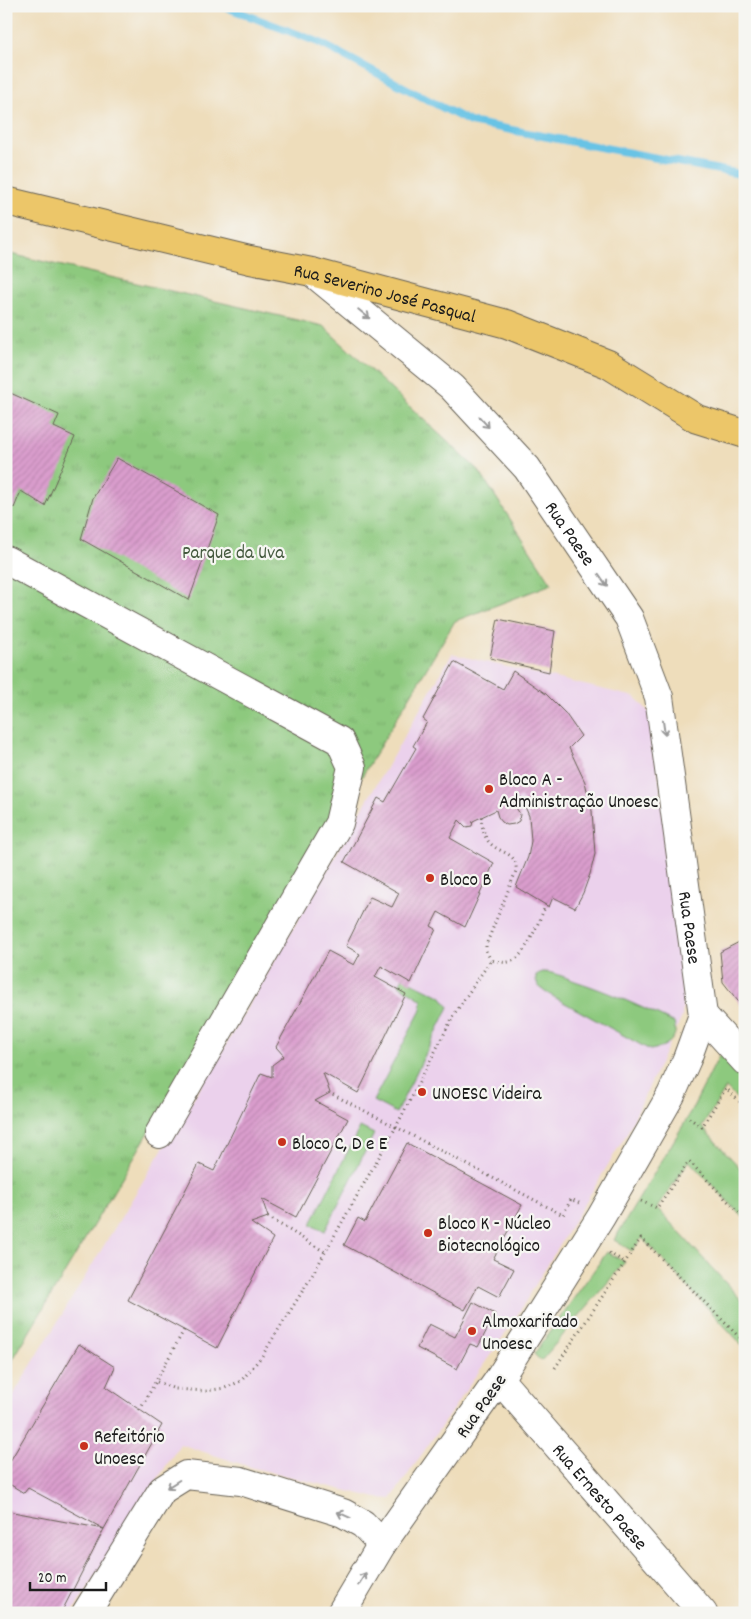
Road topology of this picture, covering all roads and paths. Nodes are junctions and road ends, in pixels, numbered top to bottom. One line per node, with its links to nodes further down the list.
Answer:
1 (6, 200): 2 (main road, Rua Severino José Pasqual)
2 (312, 272): 3 (main road, Rua Severino José Pasqual); 8 (street, Rua Paese, one-way to 8)
3 (745, 434)
4 (6, 560): 14 (street)
5 (481, 817): 7 (path)
6 (546, 905): 7 (path)
7 (491, 960): 13 (path)
8 (703, 1015): 9 (street); 25 (street, Rua Paese)
9 (745, 1060)
10 (330, 1092): 13 (path)
11 (745, 1107): 12 (path)
12 (688, 1117)
13 (396, 1127): 16 (path); 19 (path)
14 (160, 1134)
15 (638, 1200): 18 (path)
16 (580, 1204)
17 (268, 1217): 19 (path)
18 (745, 1219)
19 (325, 1252): 26 (path)
20 (607, 1252): 21 (path)
21 (625, 1262): 23 (path); 24 (path)
22 (184, 1330): 26 (path)
23 (745, 1343)
24 (555, 1368)
25 (499, 1379): 28 (street, Rua Paese); 31 (street, Rua Ernesto Paese)
26 (157, 1382): 27 (path)
27 (140, 1410)
28 (382, 1544): 29 (street, one-way to 29); 30 (street, Rua Paese, one-way to 28)
29 (86, 1613)
30 (341, 1613)
31 (703, 1613)

